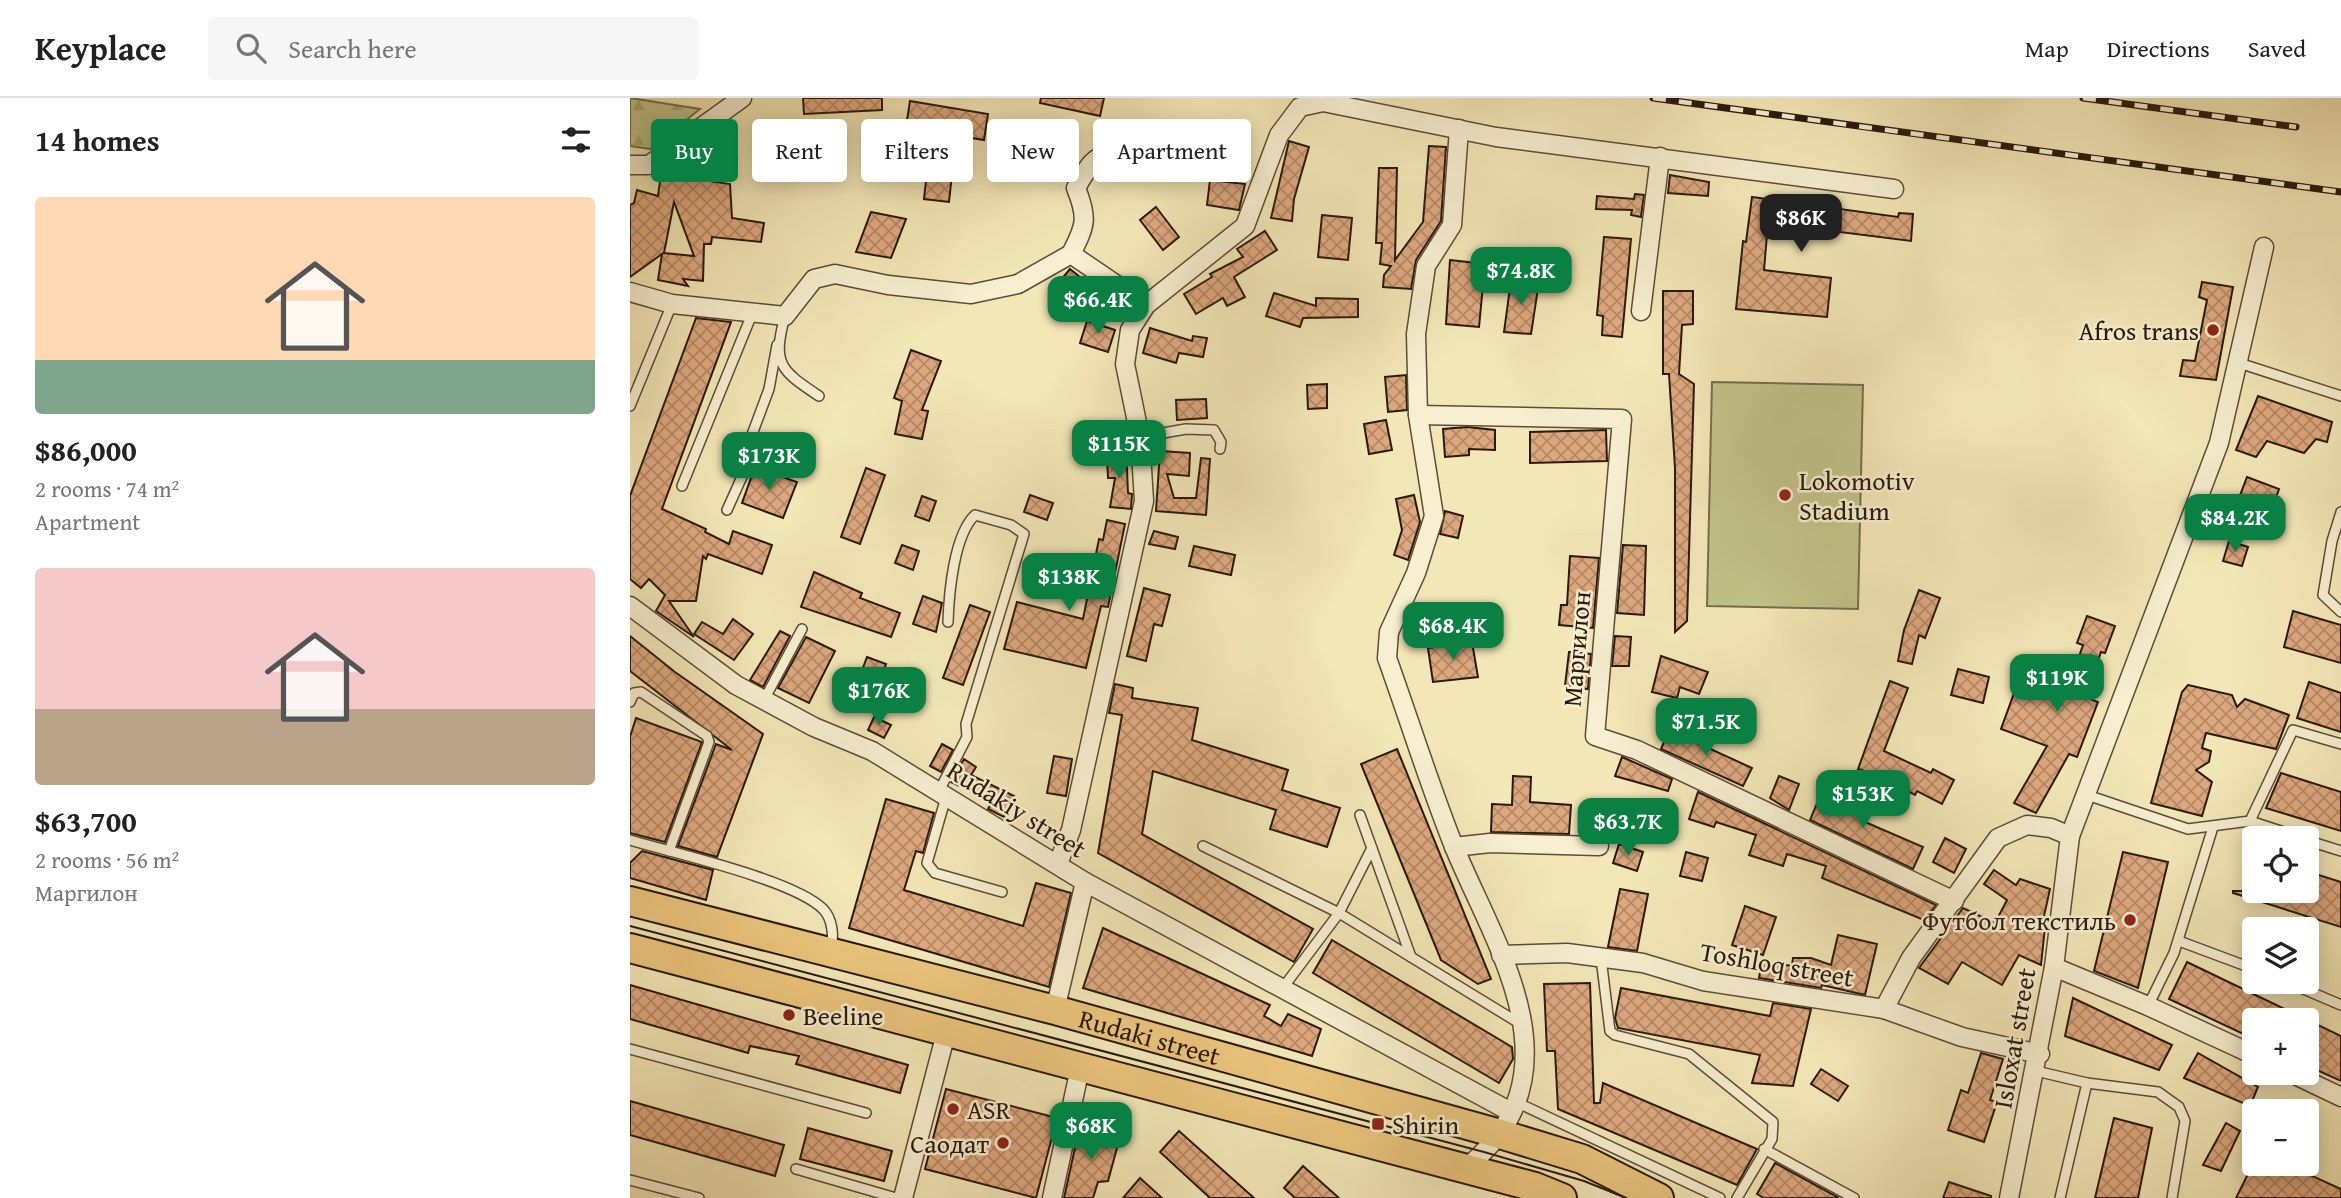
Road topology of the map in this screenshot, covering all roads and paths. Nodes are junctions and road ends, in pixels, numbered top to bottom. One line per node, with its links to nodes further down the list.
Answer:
1 (742, 98): 5 (street)
2 (1460, 129): 3 (street); 11 (street); 20 (street)
3 (1660, 157): 6 (street); 12 (street)
4 (1093, 160): 8 (street)
5 (630, 165)
6 (1894, 189)
7 (2263, 247): 16 (street, Isloxat street)
8 (1072, 254): 11 (street); 14 (street)
9 (630, 292): 10 (street)
10 (672, 304): 13 (street); 19 (lane)
11 (1146, 305): 21 (street)
12 (1641, 311)
13 (752, 314): 14 (street); 23 (lane)
14 (785, 316): 15 (lane)
15 (777, 345): 17 (lane); 24 (lane)
16 (2239, 363): 18 (lane); 34 (street, Isloxat street)
17 (819, 396)
18 (2341, 396)
19 (630, 406)
20 (1418, 415): 44 (street); 52 (street, Маргилон)
21 (1140, 437): 22 (lane); 48 (street)
22 (1220, 449)
23 (682, 486)
24 (727, 510)
25 (2341, 512): 27 (lane)
26 (630, 606): 30 (street, Rudakiy street)
27 (2341, 612)
28 (948, 622): 33 (lane)
29 (802, 629): 30 (lane)
30 (764, 700): 33 (street, Rudakiy street)
31 (630, 702): 46 (lane)
32 (2341, 744): 36 (lane)
33 (942, 793): 48 (street, Rudakiy street); 50 (lane)
34 (2087, 795): 38 (lane); 39 (street, Isloxat street)
35 (1360, 815): 45 (lane)
36 (2250, 821): 37 (lane); 38 (lane)
37 (2265, 826)
38 (2213, 827): 54 (lane)
39 (2070, 836): 52 (street); 61 (street, Isloxat street)
40 (630, 840): 46 (lane)
41 (2319, 844): 47 (lane)
42 (1203, 846): 53 (lane)
43 (1599, 846): 44 (street)
44 (1454, 847): 57 (street)
45 (1372, 848): 53 (lane); 58 (lane)
46 (670, 851): 56 (lane)
47 (2341, 851)
48 (1058, 864): 49 (street, Rudakiy street)
49 (1085, 882): 62 (street); 67 (street, Rudakiy street)
50 (1002, 892)
51 (630, 901): 56 (main road, Rudaki street)
52 (1954, 901): 66 (street)
53 (1339, 913): 58 (lane); 62 (lane)
54 (2179, 941): 60 (lane); 65 (lane)
55 (630, 948): 69 (main road, Rudaki street)
56 (829, 954): 67 (main road, Rudaki street)
57 (1501, 955): 59 (street, Toshloq street); 68 (street)
58 (1411, 957): 68 (lane)
59 (1601, 958): 66 (street, Toshloq street); 79 (lane)
60 (2242, 965)
61 (2054, 967): 65 (street); 72 (street, Isloxat street)
62 (1281, 990): 78 (street)
63 (2315, 994): 64 (lane)
64 (2341, 1005)
65 (2148, 1006): 71 (street)
66 (1884, 1009): 72 (street, Toshloq street)
67 (1055, 1010): 78 (main road, Rudaki street)
68 (1524, 1026): 78 (street)
69 (946, 1033): 73 (main road, Rudaki street); 86 (street)
70 (630, 1049): 77 (lane)
71 (2242, 1049)
72 (2038, 1062): 74 (lane); 92 (street, Isloxat street)
73 (1080, 1068): 81 (main road, Rudaki street); 87 (street)
74 (2087, 1083): 93 (lane); 94 (lane)
75 (2316, 1085): 76 (street)
76 (2341, 1097)
77 (866, 1113)
78 (1509, 1116): 81 (street); 88 (main road, Rudaki street); 89 (lane)
79 (1764, 1149): 90 (lane); 91 (lane)
80 (796, 1169): 85 (lane)
81 (1466, 1169): 83 (main road, Rudaki street)
82 (630, 1181): 84 (lane)
83 (1554, 1196)
84 (699, 1198)
85 (896, 1198)
86 (903, 1198)
87 (1052, 1198)
88 (1659, 1198)
89 (1720, 1198)
90 (1737, 1198)
91 (1854, 1198)
92 (2009, 1198)
93 (2060, 1198)
94 (2172, 1198)

